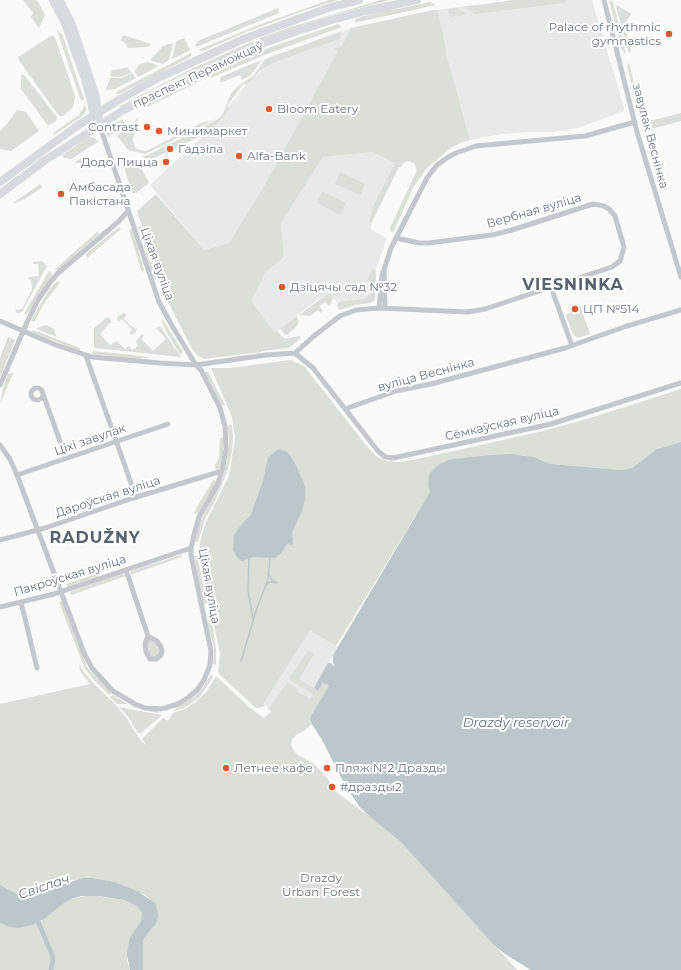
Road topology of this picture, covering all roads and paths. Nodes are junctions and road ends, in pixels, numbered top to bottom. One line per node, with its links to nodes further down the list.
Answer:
1 (52, 0): 6 (main road)
2 (60, 0): 6 (main road)
3 (359, 0): 6 (main road, праспект Пераможцаў)
4 (417, 0): 8 (main road, праспект Пераможцаў)
5 (604, 0): 7 (street, завулак Веснінка)
6 (96, 114): 8 (main road); 9 (main road, праспект Пераможцаў)
7 (635, 122): 12 (street); 13 (street, завулак Веснінка)
8 (100, 126): 10 (main road, праспект Пераможцаў); 11 (street, Ціхая вуліца)
9 (0, 182)
10 (0, 194)
11 (128, 211): 18 (street); 22 (street, Ціхая вуліца)
12 (396, 238): 14 (street, Вербная вуліца); 15 (street)
13 (681, 277)
14 (551, 287): 15 (street, Вербная вуліца); 19 (street)
15 (382, 308): 20 (street, Вербная вуліца)
16 (681, 310): 19 (street, вуліца Веснінка)
17 (0, 321): 18 (street)
18 (22, 331): 21 (street); 24 (street)
19 (572, 346): 26 (street, вуліца Веснінка)
20 (295, 353): 22 (street); 26 (street)
21 (86, 356): 22 (street); 28 (street)
22 (196, 365): 31 (street, Ціхая вуліца)
23 (681, 383): 26 (street, Сёмкаўская вуліца)
24 (0, 385)
25 (42, 391): 30 (street)
26 (345, 409)
27 (168, 424): 28 (street, Ціхі завулак)
28 (117, 442): 30 (street, Ціхі завулак); 33 (street)
29 (0, 445): 32 (street, Ціхая вуліца)
30 (66, 458): 32 (street, Ціхі завулак)
31 (222, 471): 33 (street, Дароўская вуліца); 36 (street, Ціхая вуліца)
32 (17, 475): 34 (street, Ціхая вуліца)
33 (136, 497): 34 (street, Дароўская вуліца)
34 (38, 530): 35 (street, Дароўская вуліца); 38 (street, Ціхая вуліца)
35 (0, 540)
36 (191, 548): 37 (street, Пакроўская вуліца); 38 (street, Ціхая вуліца)
37 (126, 570): 38 (street, Пакроўская вуліца); 41 (street)
38 (61, 591): 39 (street, Пакроўская вуліца)
39 (21, 602): 40 (street, Пакроўская вуліца); 42 (street)
40 (0, 607)
41 (148, 636): 41 (street)
42 (37, 668)

